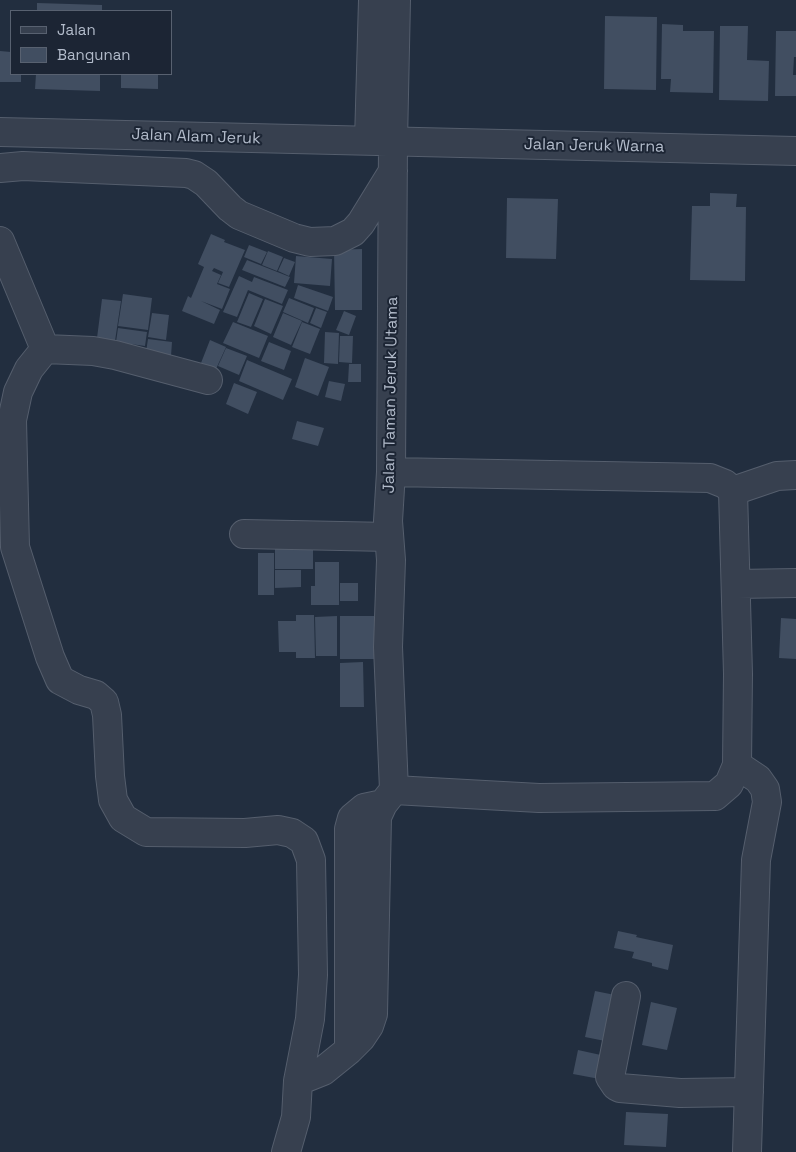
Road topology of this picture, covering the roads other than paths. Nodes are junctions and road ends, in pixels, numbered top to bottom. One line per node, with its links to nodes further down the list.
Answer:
1 (373, 0): 4 (street, Jalan Taman Jeruk Utama)
2 (396, 0): 4 (street, Jalan Taman Jeruk Utama)
3 (0, 132): 4 (street, Jalan Alam Jeruk)
4 (381, 142): 5 (street, Jalan Jeruk Warna); 7 (street, Jalan Taman Jeruk Utama)
5 (796, 151)
6 (0, 168): 7 (street)
7 (393, 172): 11 (street, Jalan Taman Jeruk Utama)
8 (0, 241): 9 (street)
9 (45, 349): 10 (street); 21 (street)
10 (208, 380)
11 (391, 472): 13 (street); 15 (street, Jalan Taman Jeruk Utama)
12 (796, 475): 13 (street)
13 (733, 491): 17 (street)
14 (244, 534): 15 (street)
15 (389, 537): 19 (street, Jalan Taman Jeruk Utama)
16 (796, 583): 17 (street)
17 (737, 584): 18 (street)
18 (737, 765): 19 (street); 22 (street)
19 (389, 797): 21 (street)
20 (626, 996): 22 (street)
21 (298, 1081): 23 (street)
22 (749, 1092): 24 (street)
23 (286, 1152)
24 (747, 1152)

